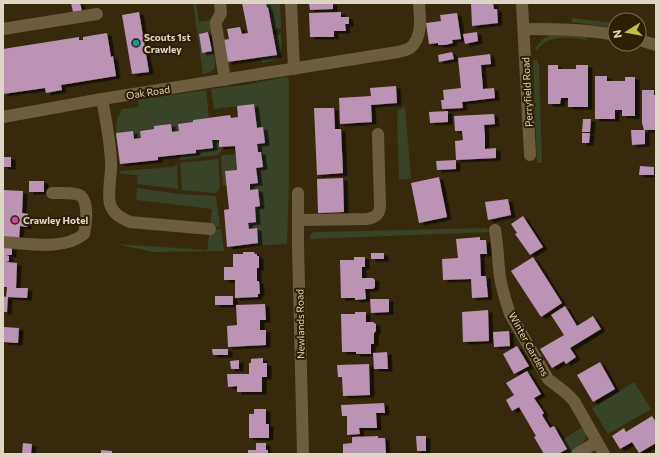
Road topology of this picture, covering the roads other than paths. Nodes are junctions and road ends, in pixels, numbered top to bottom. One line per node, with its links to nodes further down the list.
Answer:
1 (220, 3): 10 (street)
2 (291, 3): 9 (street)
3 (419, 3): 9 (street, Oak Road)
4 (522, 3): 7 (street, Perryfield Road)
5 (97, 14): 6 (street)
6 (3, 29)
7 (524, 29): 8 (street); 14 (street, Perryfield Road)
8 (607, 34)
9 (294, 69): 10 (street, Oak Road)
10 (225, 80): 11 (street, Oak Road)
11 (102, 99): 12 (street, Oak Road); 18 (street)
12 (3, 117)
13 (378, 134): 17 (street)
14 (530, 154)
15 (52, 193): 20 (street)
16 (298, 193): 17 (street, Newlands Road)
17 (298, 220): 22 (street, Newlands Road)
18 (210, 229)
19 (495, 230): 21 (street, Winter Gardens)
20 (3, 242)
21 (597, 442): 23 (street); 24 (street, Winter Gardens)
22 (303, 454)
23 (577, 454)
24 (604, 454)

